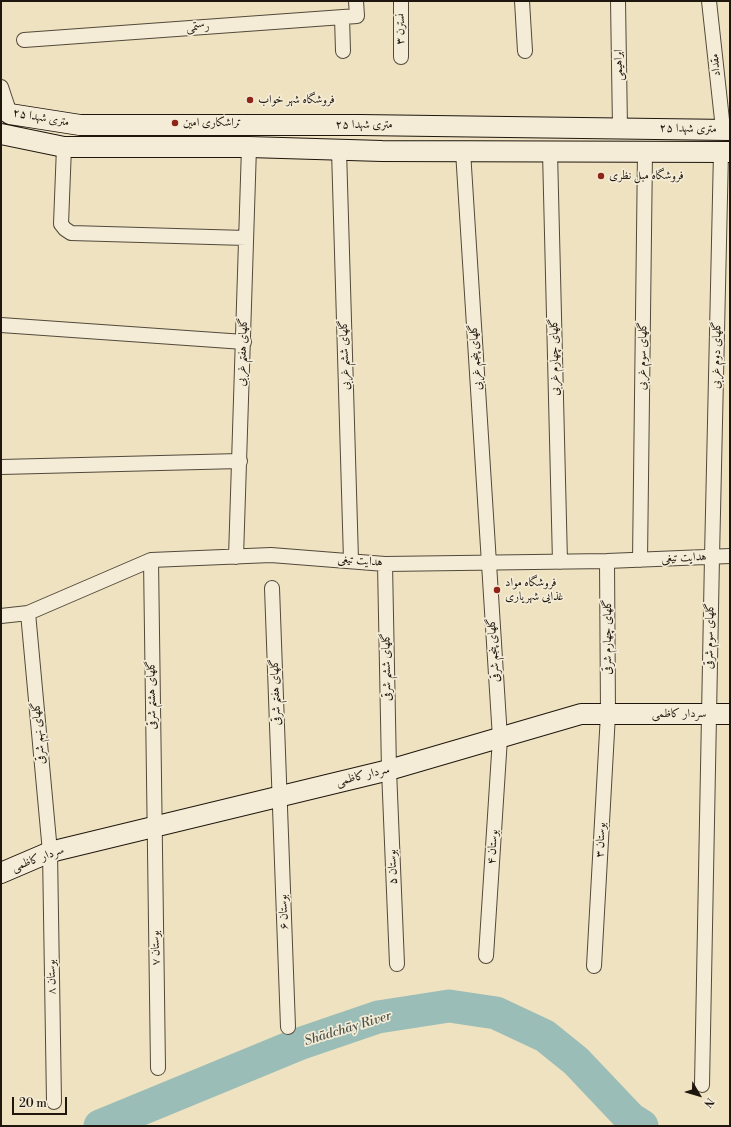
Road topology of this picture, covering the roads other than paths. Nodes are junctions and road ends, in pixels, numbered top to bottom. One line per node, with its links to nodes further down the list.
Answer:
1 (356, 1): 6 (street, رستمی)
2 (402, 1): 10 (street, نسترن ۳)
3 (522, 1): 9 (street)
4 (618, 1): 13 (street, ابراهیمی)
5 (709, 1): 14 (street, مقداد)
6 (342, 16): 7 (street, رستمی); 8 (street)
7 (24, 40)
8 (343, 51)
9 (525, 51)
10 (400, 57)
11 (1, 87): 12 (street)
12 (6, 111): 13 (main road, ۲۵ متری شهدا)
13 (620, 128): 14 (main road, ۲۵ متری شهدا)
14 (727, 129)
15 (1, 134): 16 (main road, ۲۵ متری شهدا)
16 (64, 147): 17 (main road, ۲۵ متری شهدا); 23 (street)
17 (249, 148): 18 (main road, ۲۵ متری شهدا); 23 (street, گلهای هفتم غربی)
18 (338, 150): 19 (main road, ۲۵ متری شهدا); 32 (street, گلهای ششم غربی)
19 (463, 151): 20 (main road, ۲۵ متری شهدا); 35 (street, گلهای پنجم غربی)
20 (550, 152): 21 (main road, ۲۵ متری شهدا); 36 (street, گلهای چهارم غربی)
21 (645, 152): 22 (main road, ۲۵ متری شهدا); 33 (street, گلهای سوم غربی)
22 (726, 152): 30 (street, گلهای دوم غربی)
23 (246, 238): 25 (street, گلهای هفتم غربی)
24 (1, 325): 25 (street)
25 (244, 342): 26 (street, گلهای هفتم غربی)
26 (240, 461): 27 (street); 29 (street, گلهای هفتم غربی)
27 (1, 467)
28 (730, 556): 30 (street, هدایت تیغی)
29 (236, 557): 31 (street, هدایت تیغی); 32 (street, هدایت تیغی)
30 (712, 557): 33 (street, هدایت تیغی); 42 (street, گلهای سوم شرقی)
31 (151, 560): 39 (street, هدایت تیغی); 47 (street, گلهای هشتم شرقی)
32 (351, 560): 37 (street, هدایت تیغی)
33 (640, 560): 34 (street, هدایت تیغی)
34 (608, 561): 36 (street, هدایت تیغی); 41 (street, گلهای چهارم شرقی)
35 (489, 562): 36 (street, هدایت تیغی); 37 (street, هدایت تیغی); 44 (street, گلهای پنجم شرقی)
36 (560, 562)
37 (385, 564): 45 (street, گلهای ششم شرقی)
38 (272, 588): 46 (street, گلهای هفتم شرقی)
39 (28, 613): 40 (street, هدایت تیغی); 48 (street, گلهای نهم شرقی)
40 (1, 616)
41 (608, 714): 42 (main road, سردار کاظمی); 44 (main road, سردار کاظمی); 52 (street, بوستان ۳)
42 (709, 714): 43 (main road, سردار کاظمی); 55 (street, گلهای سوم شرقی)
43 (730, 714)
44 (500, 738): 45 (main road, سردار کاظمی); 50 (street, بوستان ۴)
45 (390, 770): 46 (main road, سردار کاظمی); 51 (street, بوستان ۵)
46 (279, 796): 47 (main road, سردار کاظمی); 53 (street, بوستان ۶)
47 (153, 829): 48 (main road, سردار کاظمی); 54 (street, بوستان ۷)
48 (50, 852): 49 (main road, سردار کاظمی); 56 (street, بوستان ۸)
49 (1, 873)
50 (486, 956)
51 (397, 964)
52 (594, 966)
53 (288, 1027)
54 (158, 1068)
55 (702, 1085)
56 (54, 1102)

